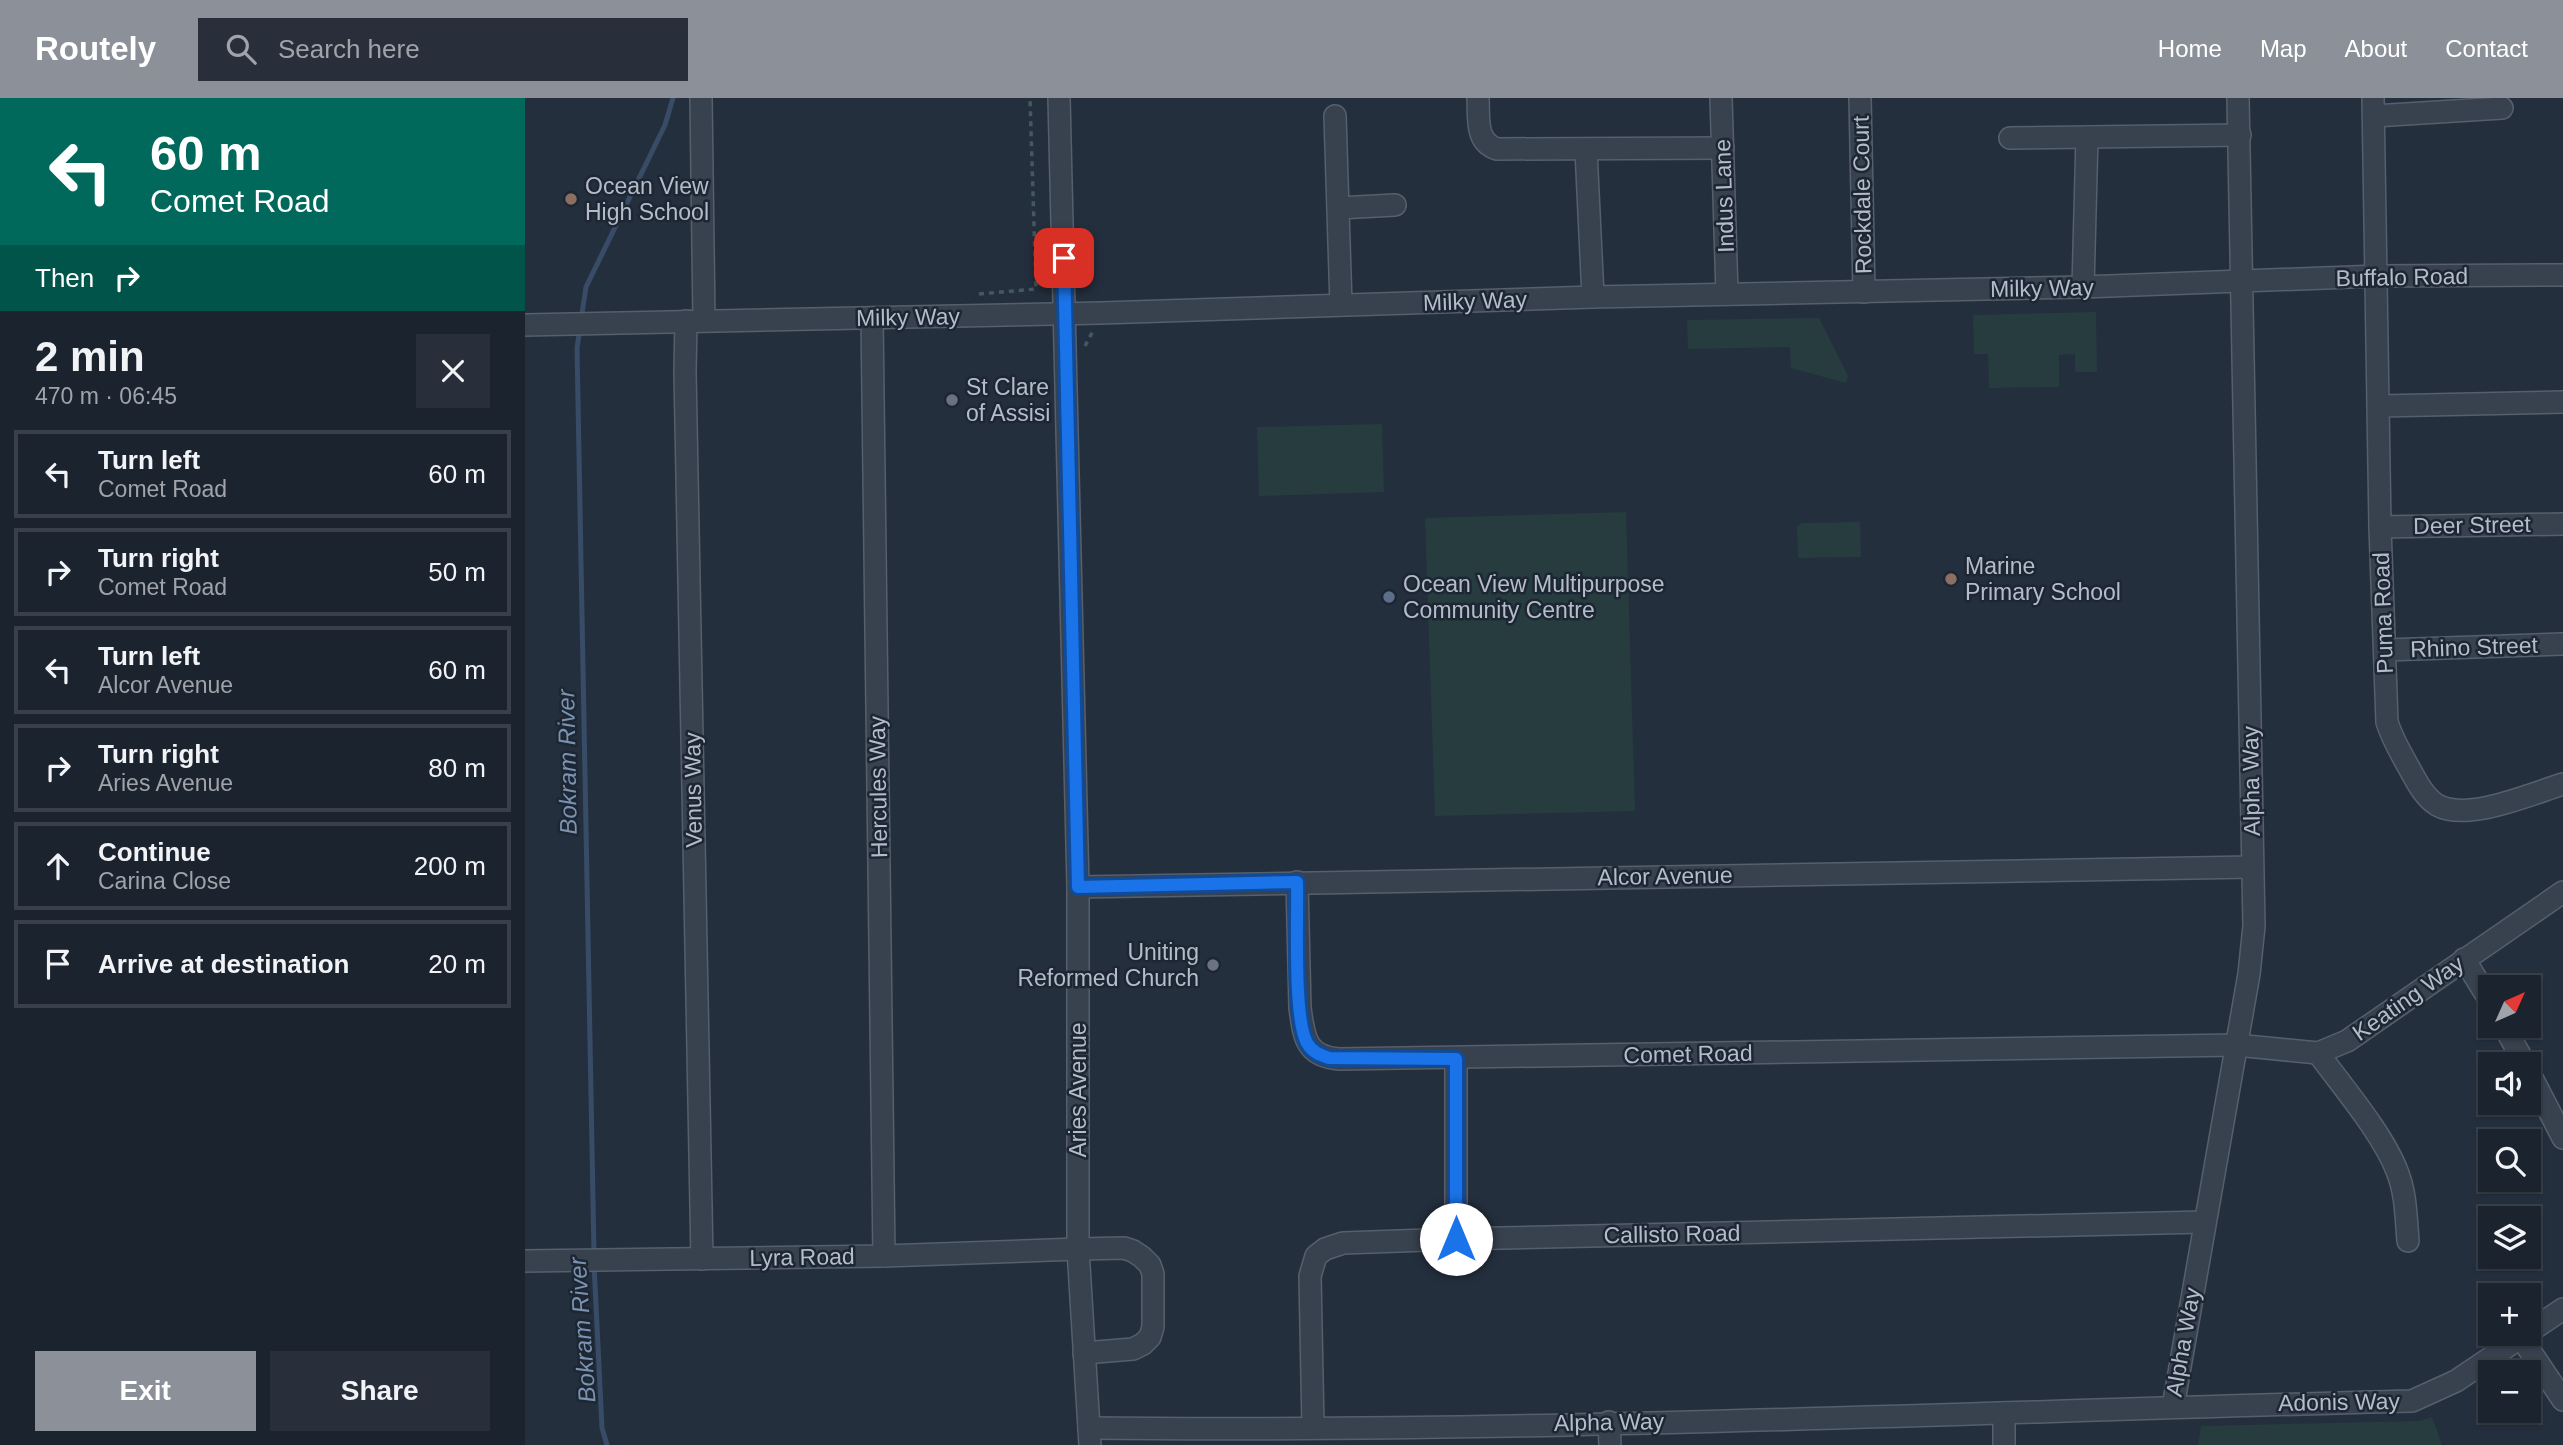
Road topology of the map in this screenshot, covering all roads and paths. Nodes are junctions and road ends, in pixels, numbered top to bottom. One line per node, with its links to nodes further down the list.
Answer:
1 (701, 98): 29 (street, Venus Way)
2 (1030, 98): 23 (path)
3 (1059, 98): 27 (street, Aries Avenue)
4 (1478, 98): 15 (street)
5 (1721, 98): 14 (street, Indus Lane)
6 (1860, 98): 22 (street, Rockdale Court)
7 (2238, 98): 11 (street)
8 (2374, 107): 9 (street); 19 (street, Puma Road)
9 (2502, 108)
10 (1335, 116): 17 (street)
11 (2240, 135): 12 (street); 20 (street)
12 (2087, 136): 13 (street); 21 (street)
13 (2010, 138)
14 (1723, 148): 15 (street); 24 (street, Indus Lane)
15 (1586, 150): 25 (street)
16 (1395, 205): 17 (street)
17 (1339, 208): 26 (street)
18 (2563, 275): 19 (street, Buffalo Road)
19 (2377, 276): 20 (street, Buffalo Road); 32 (street, Puma Road)
20 (2241, 282): 21 (street, Milky Way); 38 (street, Alpha Way)
21 (2083, 287): 22 (street, Milky Way)
22 (1864, 292): 24 (street, Milky Way)
23 (978, 294)
24 (1727, 294): 25 (street, Milky Way)
25 (1593, 297): 26 (street, Milky Way)
26 (1342, 305): 27 (street, Milky Way)
27 (1065, 314): 28 (street, Milky Way); 40 (street, Aries Avenue)
28 (872, 318): 29 (street, Milky Way); 54 (street, Hercules Way)
29 (695, 320): 30 (street, Milky Way); 55 (street, Venus Way)
30 (525, 325)
31 (2563, 402): 32 (street)
32 (2380, 406): 34 (street, Puma Road)
33 (2563, 524): 34 (street, Deer Street)
34 (2380, 527): 36 (street, Puma Road)
35 (2563, 644): 36 (street, Rhino Street)
36 (2385, 650): 37 (street, Puma Road)
37 (2563, 785)
38 (2252, 867): 39 (street, Alcor Avenue); 44 (street, Alpha Way)
39 (1297, 882): 40 (street, Alcor Avenue); 46 (street, Comet Road)
40 (1078, 887): 53 (street, Aries Avenue)
41 (2563, 892): 42 (street, Keating Way)
42 (2464, 959): 43 (street); 45 (street, Keating Way)
43 (2478, 982)
44 (2236, 1045): 45 (street, Keating Way); 46 (street, Comet Road); 50 (street, Alpha Way)
45 (2318, 1053): 52 (street)
46 (1456, 1059): 51 (street)
47 (2541, 1086): 48 (street)
48 (2556, 1104): 49 (street)
49 (2563, 1138)
50 (2204, 1222): 51 (street, Callisto Road); 63 (street, Alpha Way)
51 (1456, 1239): 66 (street, Callisto Road)
52 (2408, 1241)
53 (1078, 1249): 54 (street, Lyra Road); 61 (street, Aries Avenue); 61 (street, Lyra Road)
54 (884, 1256): 55 (street, Lyra Road)
55 (702, 1259): 56 (street, Lyra Road)
56 (525, 1261)
57 (2563, 1310): 58 (street, Adonis Way)
58 (2541, 1326)
59 (2511, 1346): 63 (street, Adonis Way)
60 (2527, 1346): 62 (street)
61 (1084, 1353): 67 (street, Aries Avenue)
62 (2563, 1400)
63 (2173, 1407): 64 (street, Alpha Way)
64 (2004, 1413): 65 (street, Alpha Way); 71 (street)
65 (1609, 1422): 68 (street, Alpha Way); 70 (street)
66 (1313, 1428): 68 (street, Alpha Way); 69 (street, Alpha Way)
67 (1089, 1436): 69 (street, Alpha Way)
68 (1355, 1436)
69 (1227, 1437)
70 (1610, 1445)
71 (2004, 1445)

